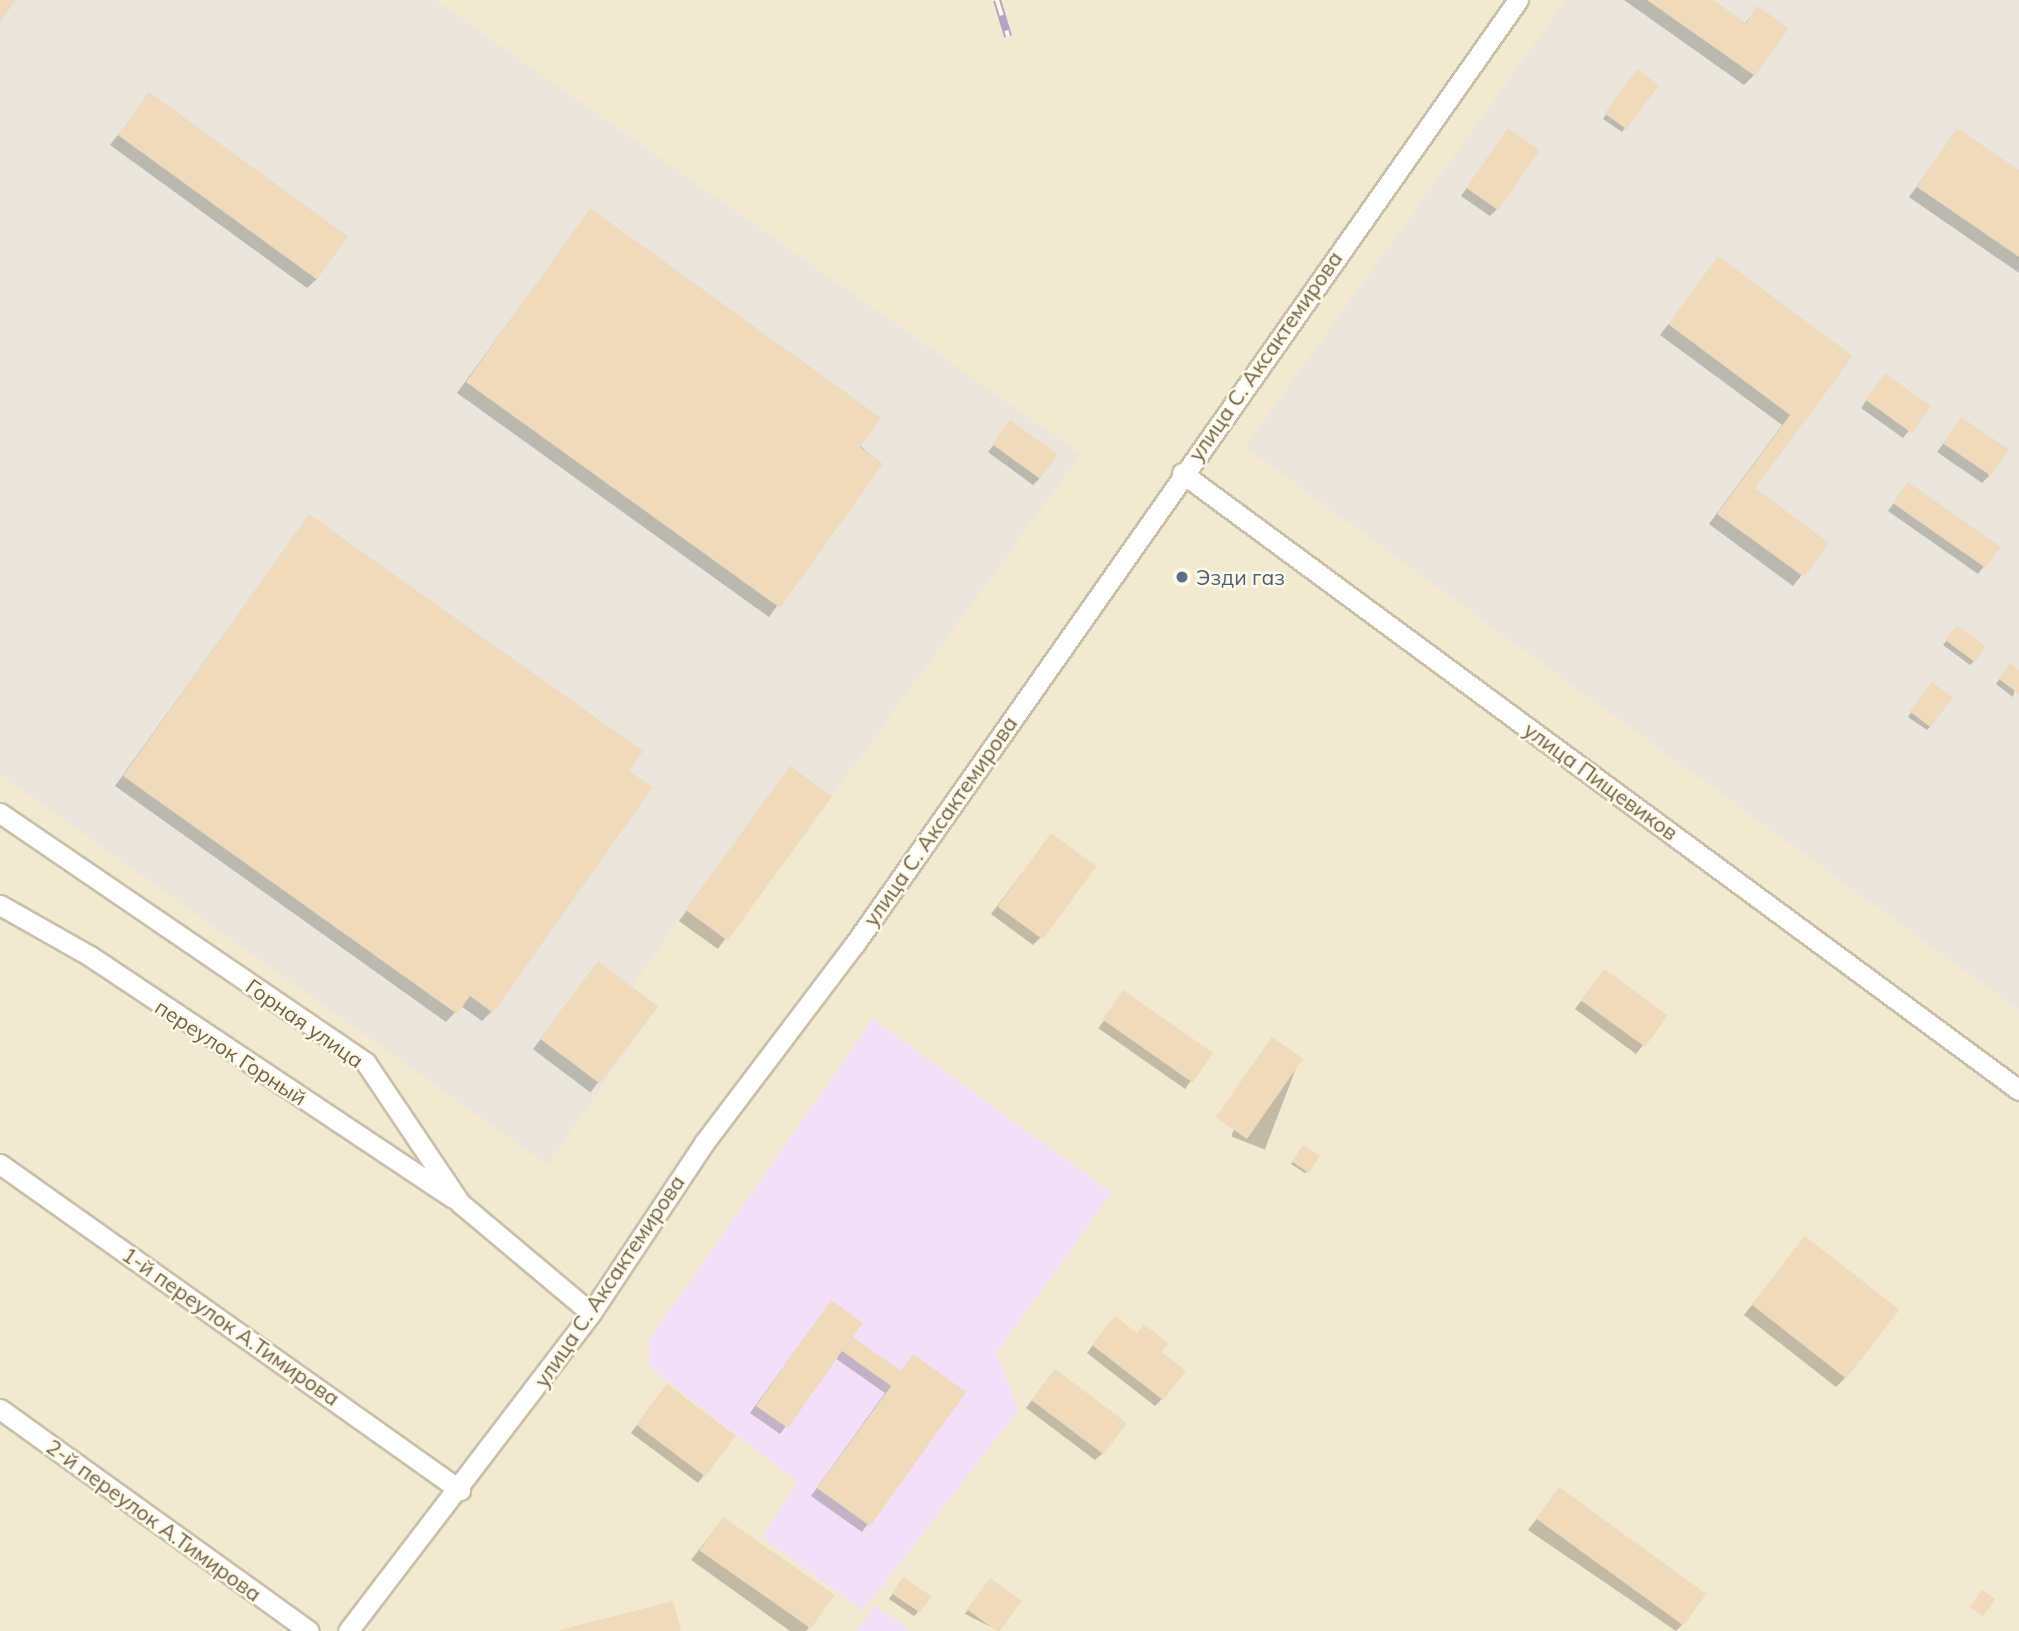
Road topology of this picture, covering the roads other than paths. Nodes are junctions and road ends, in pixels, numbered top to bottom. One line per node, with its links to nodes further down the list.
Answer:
1 (1518, 0): 2 (street, улица С. Аксактемирова)
2 (1182, 473): 5 (street, улица Пищевиков); 8 (street, улица С. Аксактемирова)
3 (0, 813): 7 (street, Горная улица)
4 (0, 905): 7 (street, переулок Горный)
5 (2019, 1090)
6 (0, 1164): 10 (street, 1-й переулок А.Тимирова)
7 (460, 1203): 8 (street, Горная улица)
8 (591, 1313): 10 (street, улица С. Аксактемирова)
9 (0, 1409): 11 (street, 2-й переулок А.Тимирова)
10 (460, 1490): 12 (street, улица С. Аксактемирова)
11 (309, 1631)
12 (348, 1631)

